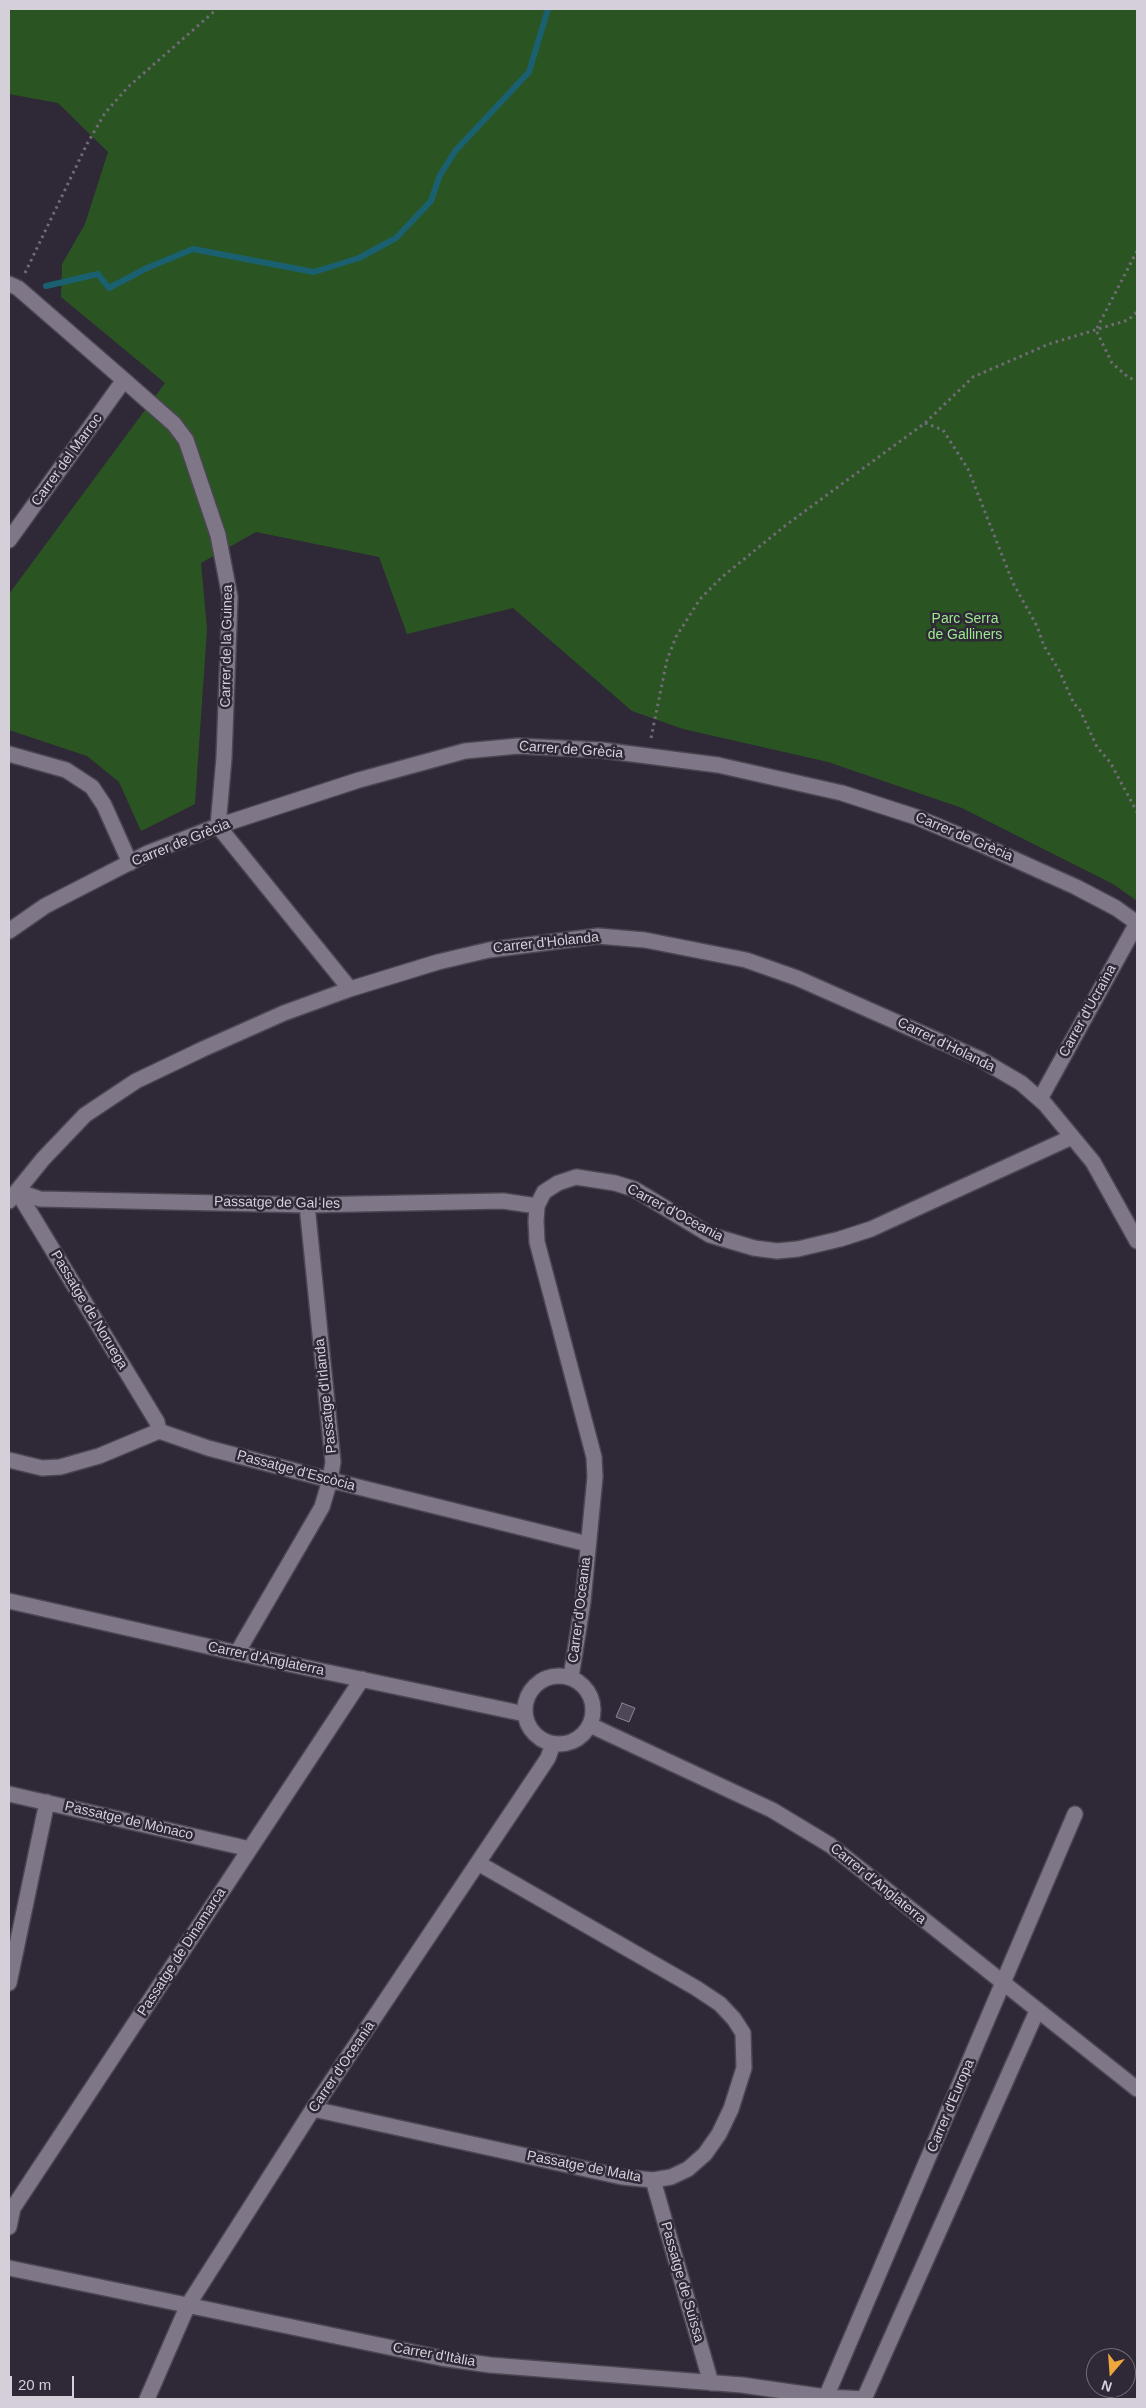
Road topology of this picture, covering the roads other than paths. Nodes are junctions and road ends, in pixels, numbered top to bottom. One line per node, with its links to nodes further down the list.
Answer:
1 (13, 286): 2 (street, Carrer de la Guinea)
2 (124, 380): 3 (street, Carrer del Marroc); 5 (street, Carrer de la Guinea)
3 (9, 540)
4 (9, 754): 6 (street)
5 (218, 826): 6 (street, Carrer de Grècia); 7 (street, Carrer de Grècia); 9 (street)
6 (130, 863): 8 (street, Carrer de Grècia)
7 (1137, 923): 10 (street, Carrer d'Ucraïna)
8 (9, 931)
9 (350, 989): 10 (street, Carrer d'Holanda); 12 (street, Carrer d'Holanda)
10 (1040, 1099): 11 (street, Carrer d'Holanda)
11 (1072, 1136): 14 (street, Carrer d'Oceania); 15 (street, Carrer d'Holanda)
12 (13, 1196): 13 (street, Passatge de Gal·les); 16 (street, Passatge de Noruega)
13 (307, 1205): 14 (street, Passatge de Gal·les); 18 (street, Passatge d'Irlanda)
14 (538, 1206): 19 (street, Carrer d'Oceania)
15 (1137, 1241)
16 (159, 1431): 17 (street); 18 (street, Passatge d'Escòcia)
17 (9, 1460)
18 (330, 1480): 19 (street, Passatge d'Escòcia); 21 (street, Passatge d'Irlanda)
19 (588, 1544): 22 (street, Carrer d'Oceania)
20 (9, 1601): 21 (street, Carrer d'Anglaterra)
21 (237, 1653): 23 (street, Carrer d'Anglaterra)
22 (571, 1678): 24 (street); 25 (street)
23 (362, 1679): 24 (street, Carrer d'Anglaterra); 30 (street, Passatge de Dinamarca)
24 (525, 1714): 26 (street)
25 (590, 1725): 26 (street); 33 (street, Carrer d'Anglaterra)
26 (553, 1744): 31 (street, Carrer d'Oceania)
27 (9, 1794): 28 (street, Passatge de Mònaco)
28 (47, 1802): 30 (street, Passatge de Mònaco); 32 (street)
29 (1075, 1814): 33 (street, Carrer d'Europa)
30 (250, 1849): 38 (street, Passatge de Dinamarca)
31 (478, 1864): 36 (street, Carrer d'Oceania); 37 (street, Passatge de Malta)
32 (9, 1983)
33 (1004, 1984): 34 (street, Carrer d'Anglaterra); 43 (street, Carrer d'Europa)
34 (1038, 2011): 35 (street, Carrer d'Anglaterra); 46 (street)
35 (1137, 2089)
36 (313, 2109): 37 (street, Passatge de Malta); 41 (street, Carrer d'Oceania)
37 (653, 2180): 42 (street, Passatge de Suïssa)
38 (16, 2192): 39 (street, Passatge de Dinamarca)
39 (9, 2227)
40 (9, 2268): 41 (street, Carrer d'Itàlia)
41 (188, 2305): 42 (street, Carrer d'Itàlia); 44 (street, Carrer d'Oceania)
42 (711, 2383): 43 (street, Carrer d'Itàlia)
43 (826, 2398): 45 (street, Carrer d'Itàlia)
44 (147, 2399)
45 (846, 2399): 46 (street, Carrer d'Itàlia)
46 (865, 2399)

